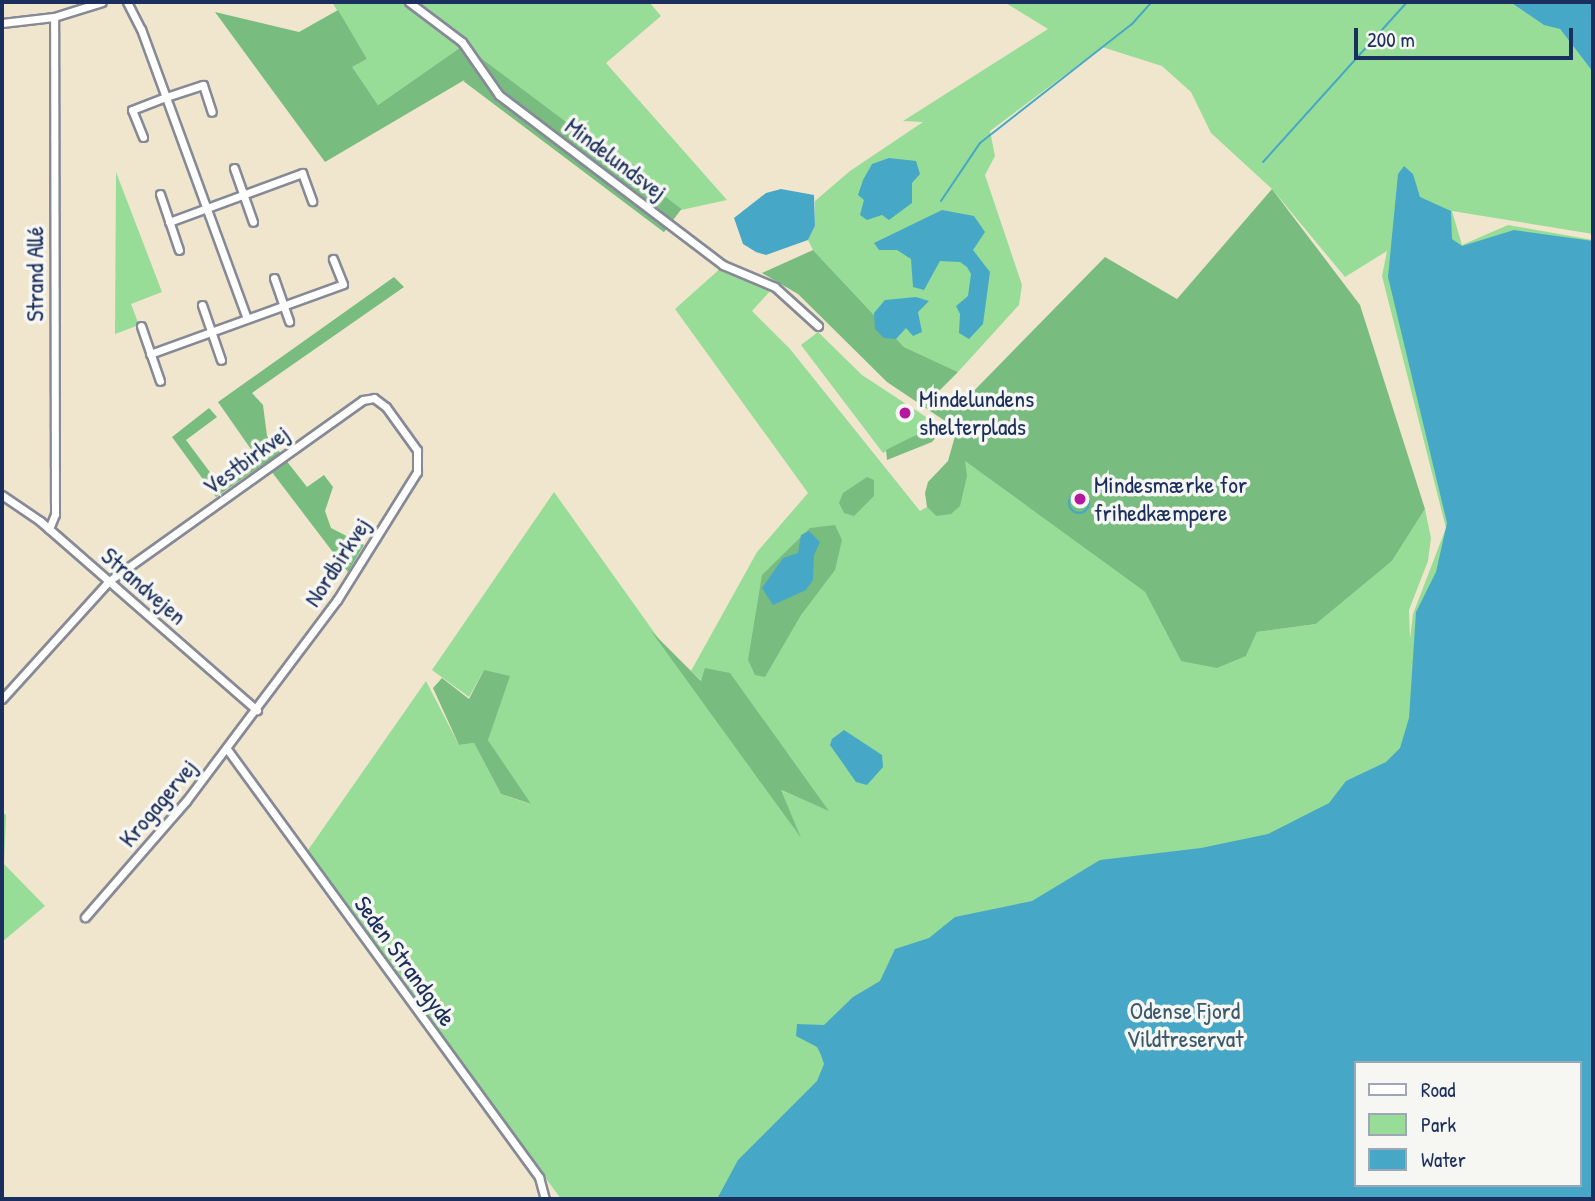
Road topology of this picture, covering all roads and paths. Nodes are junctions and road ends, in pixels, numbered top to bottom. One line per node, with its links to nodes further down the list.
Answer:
1 (102, 2): 4 (street)
2 (127, 2): 6 (street)
3 (409, 2): 24 (street, Mindelundsvej)
4 (54, 17): 5 (street); 31 (street, Strand Allé)
5 (2, 23)
6 (166, 97): 7 (street); 8 (street); 13 (street)
7 (212, 112)
8 (142, 137)
9 (234, 168): 11 (street)
10 (160, 194): 14 (street)
11 (243, 195): 12 (street); 13 (street); 15 (street)
12 (312, 201)
13 (207, 208): 14 (street); 21 (street)
14 (169, 222): 16 (street)
15 (253, 222)
16 (179, 250)
17 (333, 259): 20 (street)
18 (274, 278): 20 (street)
19 (202, 305): 25 (street)
20 (283, 305): 21 (street); 22 (street)
21 (247, 318): 25 (street)
22 (289, 321)
23 (141, 326): 26 (street)
24 (818, 326)
25 (211, 332): 26 (street); 27 (street)
26 (150, 354): 28 (street)
27 (221, 360)
28 (160, 381)
29 (402, 428): 32 (street, Vestbirkvej); 34 (street, Nordbirkvej)
30 (2, 495): 31 (street, Strandvejen)
31 (49, 529): 32 (street, Strandvejen)
32 (109, 581): 33 (street); 34 (street, Strandvejen)
33 (2, 699)
34 (257, 710): 35 (street, Krogagervej)
35 (227, 749): 36 (street, Krogagervej); 37 (street, Seden Strandgyde)
36 (85, 917)
37 (545, 1199)

